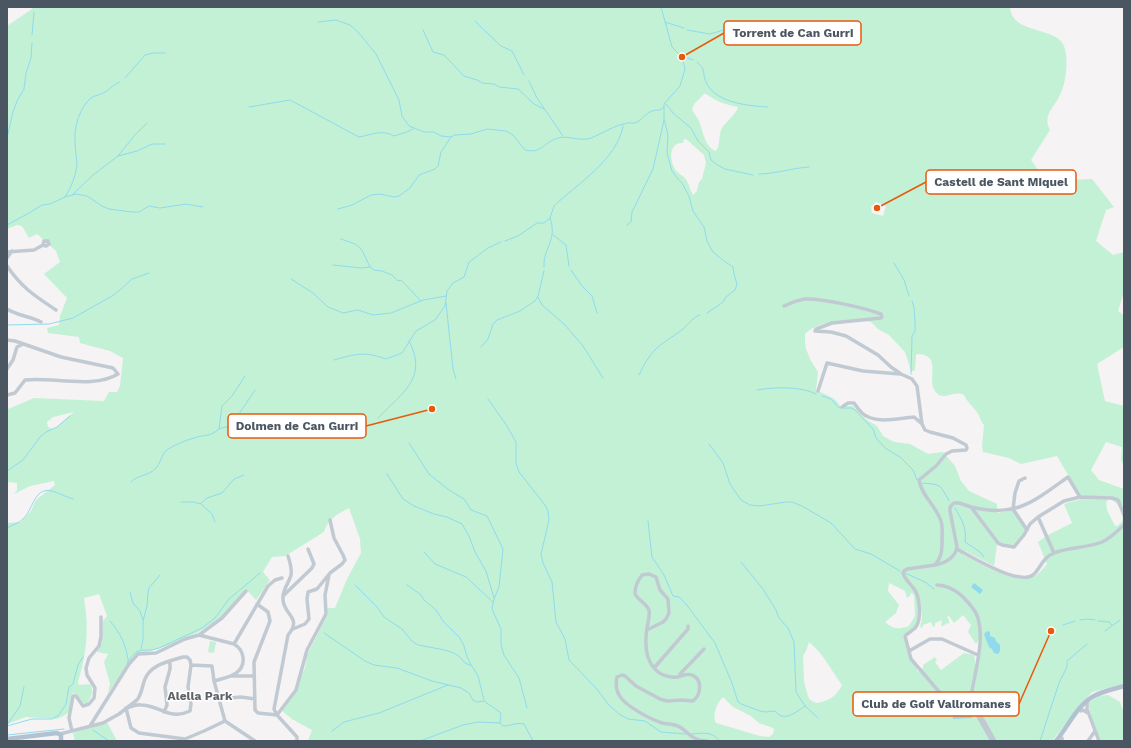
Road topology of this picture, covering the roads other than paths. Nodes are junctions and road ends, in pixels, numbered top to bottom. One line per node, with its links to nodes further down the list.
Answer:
1 (44, 245): 2 (street)
2 (12, 251): 3 (street); 4 (street)
3 (7, 252)
4 (7, 258)
5 (7, 266): 8 (street)
6 (784, 306): 13 (street)
7 (7, 309): 9 (street)
8 (56, 310)
9 (41, 322)
10 (7, 340): 11 (street)
11 (23, 344): 12 (street); 15 (street)
12 (7, 369)
13 (901, 374): 14 (street); 17 (street)
14 (818, 391)
15 (7, 395)
16 (842, 407): 17 (street)
17 (922, 424): 31 (street)
18 (1025, 478): 21 (street)
19 (1080, 497): 21 (street); 22 (street); 23 (street)
20 (971, 507): 21 (street); 26 (street); 28 (street)
21 (1013, 509): 26 (street)
22 (1124, 515)
23 (1038, 517): 26 (street); 29 (street)
24 (330, 520): 32 (street)
25 (1124, 526): 29 (street)
26 (1027, 530)
27 (308, 549): 36 (street)
28 (956, 549): 29 (street); 31 (street)
29 (1054, 553)
30 (288, 556): 36 (street)
31 (935, 565): 45 (street)
32 (329, 575): 40 (street); 63 (street)
33 (282, 578): 37 (street)
34 (937, 585): 46 (street)
35 (246, 591): 42 (street)
36 (282, 597): 40 (street)
37 (257, 604): 43 (street); 51 (street)
38 (101, 617): 66 (street)
39 (688, 626): 49 (street)
40 (293, 629): 63 (street)
41 (647, 630): 41 (street); 49 (street)
42 (199, 636): 43 (street); 65 (street)
43 (234, 644): 50 (street)
44 (704, 649): 52 (street)
45 (909, 651): 46 (street); 55 (street)
46 (978, 655): 55 (street)
47 (170, 661): 48 (street); 59 (street); 61 (street)
48 (191, 665): 53 (street); 61 (street)
49 (654, 668): 52 (street)
50 (232, 676): 51 (street); 53 (street)
51 (254, 676): 57 (street)
52 (680, 676): 73 (street)
53 (214, 681): 56 (street)
54 (1124, 686): 58 (main road)
55 (971, 698): 74 (street); 75 (street)
56 (219, 699): 57 (street); 64 (street)
57 (255, 699): 63 (street)
58 (1087, 701): 60 (main road); 62 (street); 70 (main road)
59 (126, 708): 61 (street); 64 (street); 65 (street)
60 (1081, 711): 62 (street); 70 (main road)
61 (164, 712)
62 (1088, 713): 67 (street)
63 (277, 715): 72 (street)
64 (225, 721): 71 (street)
65 (90, 726): 66 (street)
66 (70, 732): 68 (street)
67 (1095, 732): 76 (street); 77 (street)
68 (61, 737): 69 (main road)
69 (7, 739)
70 (1060, 739)
71 (255, 741)
72 (297, 741)
73 (707, 741)
74 (992, 741)
75 (995, 741)
76 (1088, 741)
77 (1099, 741)

